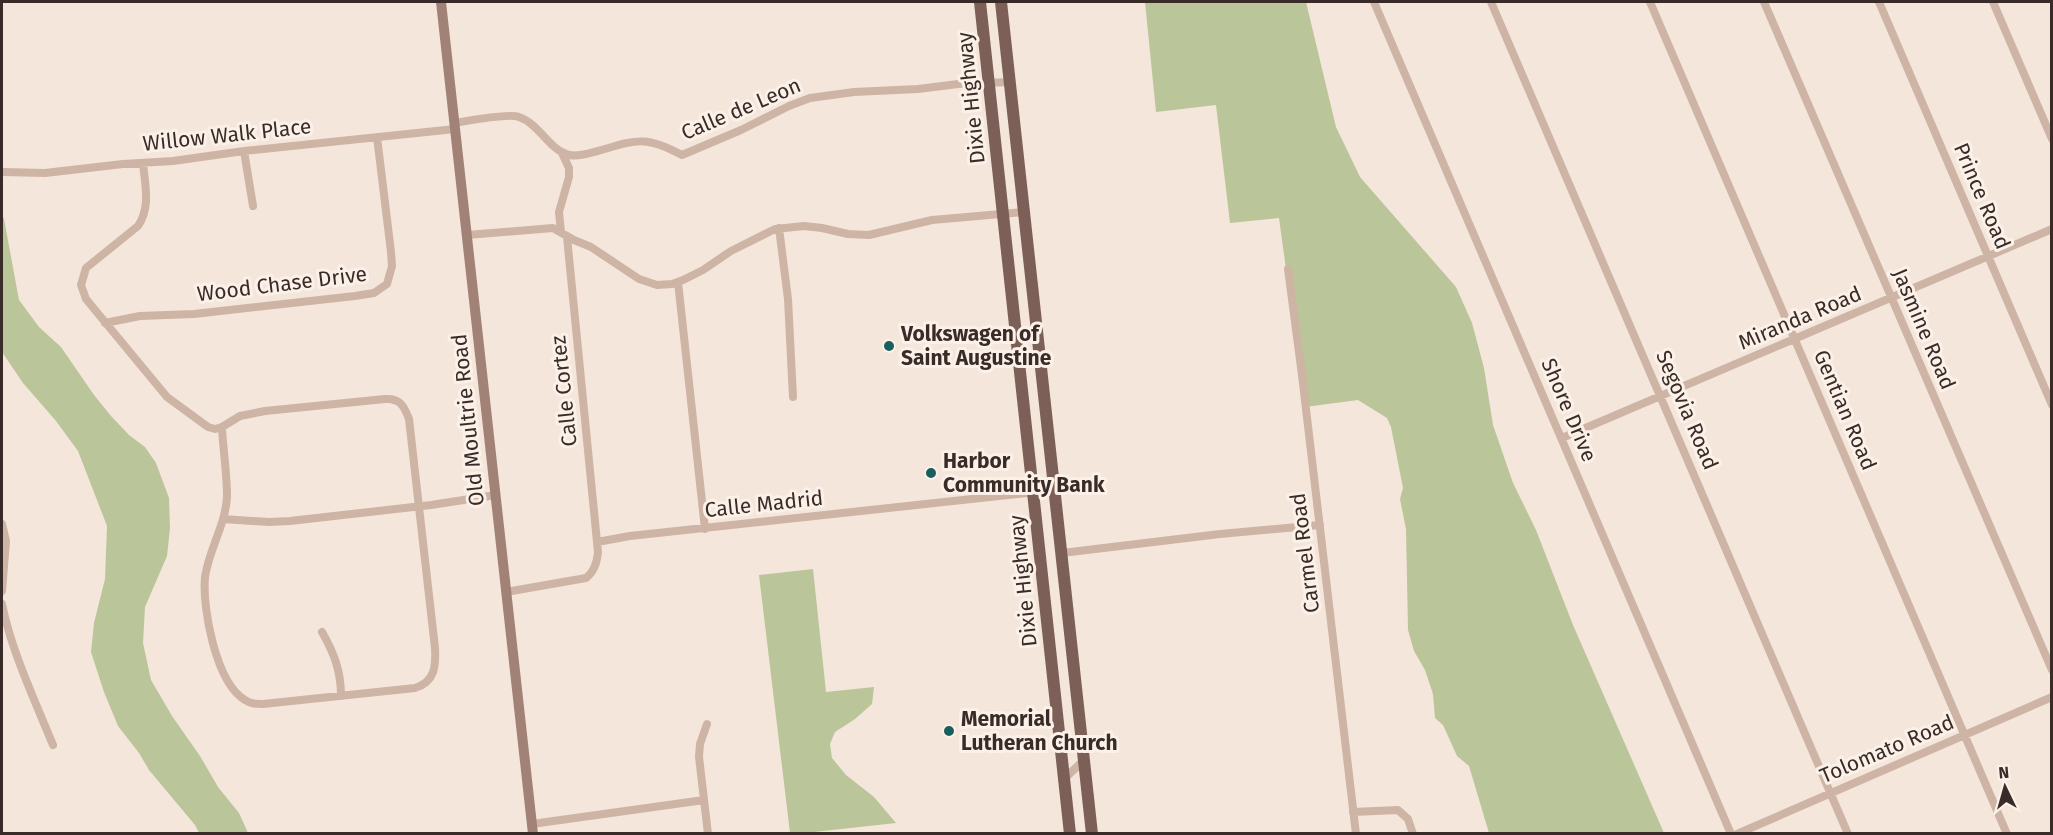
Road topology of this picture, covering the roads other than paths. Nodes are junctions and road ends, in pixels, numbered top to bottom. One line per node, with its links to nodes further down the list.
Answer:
1 (441, 2): 12 (main road, Old Moultrie Road)
2 (980, 2): 11 (main road, Dixie Highway)
3 (1001, 2): 10 (main road)
4 (1374, 2): 36 (street, Shore Drive)
5 (1491, 2): 32 (street, Segovia Road)
6 (1650, 2): 31 (street, Gentian Road)
7 (1764, 2): 29 (street, Jasmine Road)
8 (1879, 2): 26 (street, Prince Road)
9 (1993, 2): 14 (street)
10 (1010, 82): 11 (street, Calle de Leon); 20 (main road)
11 (988, 83): 16 (street, Calle de Leon); 21 (main road, Dixie Highway)
12 (455, 126): 13 (street, Willow Walk Place); 16 (street); 25 (main road, Old Moultrie Road)
13 (377, 137): 15 (street, Willow Walk Place); 30 (street, Wood Chase Drive)
14 (2052, 139)
15 (244, 151): 17 (street, Willow Walk Place); 19 (street)
16 (562, 153): 24 (street)
17 (142, 163): 18 (street, Willow Walk Place); 30 (street)
18 (2, 172)
19 (253, 206)
20 (1024, 212): 21 (street); 37 (main road)
21 (1003, 214): 22 (street); 38 (main road, Dixie Highway)
22 (779, 228): 28 (street); 33 (street)
23 (2052, 229): 26 (street, Miranda Road)
24 (564, 234): 25 (street); 28 (street); 45 (street, Calle Cortez)
25 (467, 235): 39 (main road, Old Moultrie Road)
26 (1988, 256): 29 (street, Miranda Road); 34 (street, Prince Road)
27 (1288, 269): 43 (street, Carmel Road)
28 (678, 282): 44 (street)
29 (1892, 298): 31 (street, Miranda Road); 51 (street, Jasmine Road)
30 (105, 323): 35 (street)
31 (1795, 339): 32 (street, Miranda Road); 55 (street, Gentian Road)
32 (1661, 396): 36 (street, Miranda Road); 59 (street, Segovia Road)
33 (793, 397)
34 (2052, 405)
35 (222, 427): 40 (street); 41 (street)
36 (1562, 438): 68 (street, Shore Drive)
37 (1055, 490): 38 (street, Calle Madrid); 46 (main road)
38 (1034, 493): 44 (street, Calle Madrid); 58 (main road, Dixie Highway)
39 (496, 495): 40 (street); 48 (main road, Old Moultrie Road)
40 (418, 507): 41 (street); 52 (street)
41 (223, 519): 52 (street)
42 (2, 524): 47 (street)
43 (1320, 525): 46 (street); 61 (street, Carmel Road)
44 (705, 529): 45 (street, Calle Madrid)
45 (597, 542): 48 (street)
46 (1062, 553): 57 (main road)
47 (2, 591)
48 (506, 592): 62 (main road, Old Moultrie Road)
49 (2, 604): 56 (street)
50 (322, 632): 52 (street)
51 (2052, 670)
52 (341, 696)
53 (2052, 697): 55 (street, Tolomato Road)
54 (707, 724): 60 (street)
55 (1964, 735): 59 (street, Tolomato Road); 71 (street, Gentian Road)
56 (53, 745)
57 (1084, 760): 58 (street); 65 (main road)
58 (1064, 779): 64 (main road, Dixie Highway)
59 (1830, 793): 69 (street, Tolomato Road); 70 (street, Segovia Road)
60 (704, 800): 62 (street); 63 (street)
61 (1353, 812): 66 (street, Carmel Road); 67 (street)
62 (532, 829)
63 (708, 834)
64 (1070, 834)
65 (1092, 834)
66 (1356, 834)
67 (1413, 834)
68 (1731, 834)
69 (1737, 834)
70 (1848, 834)
71 (2007, 834)

